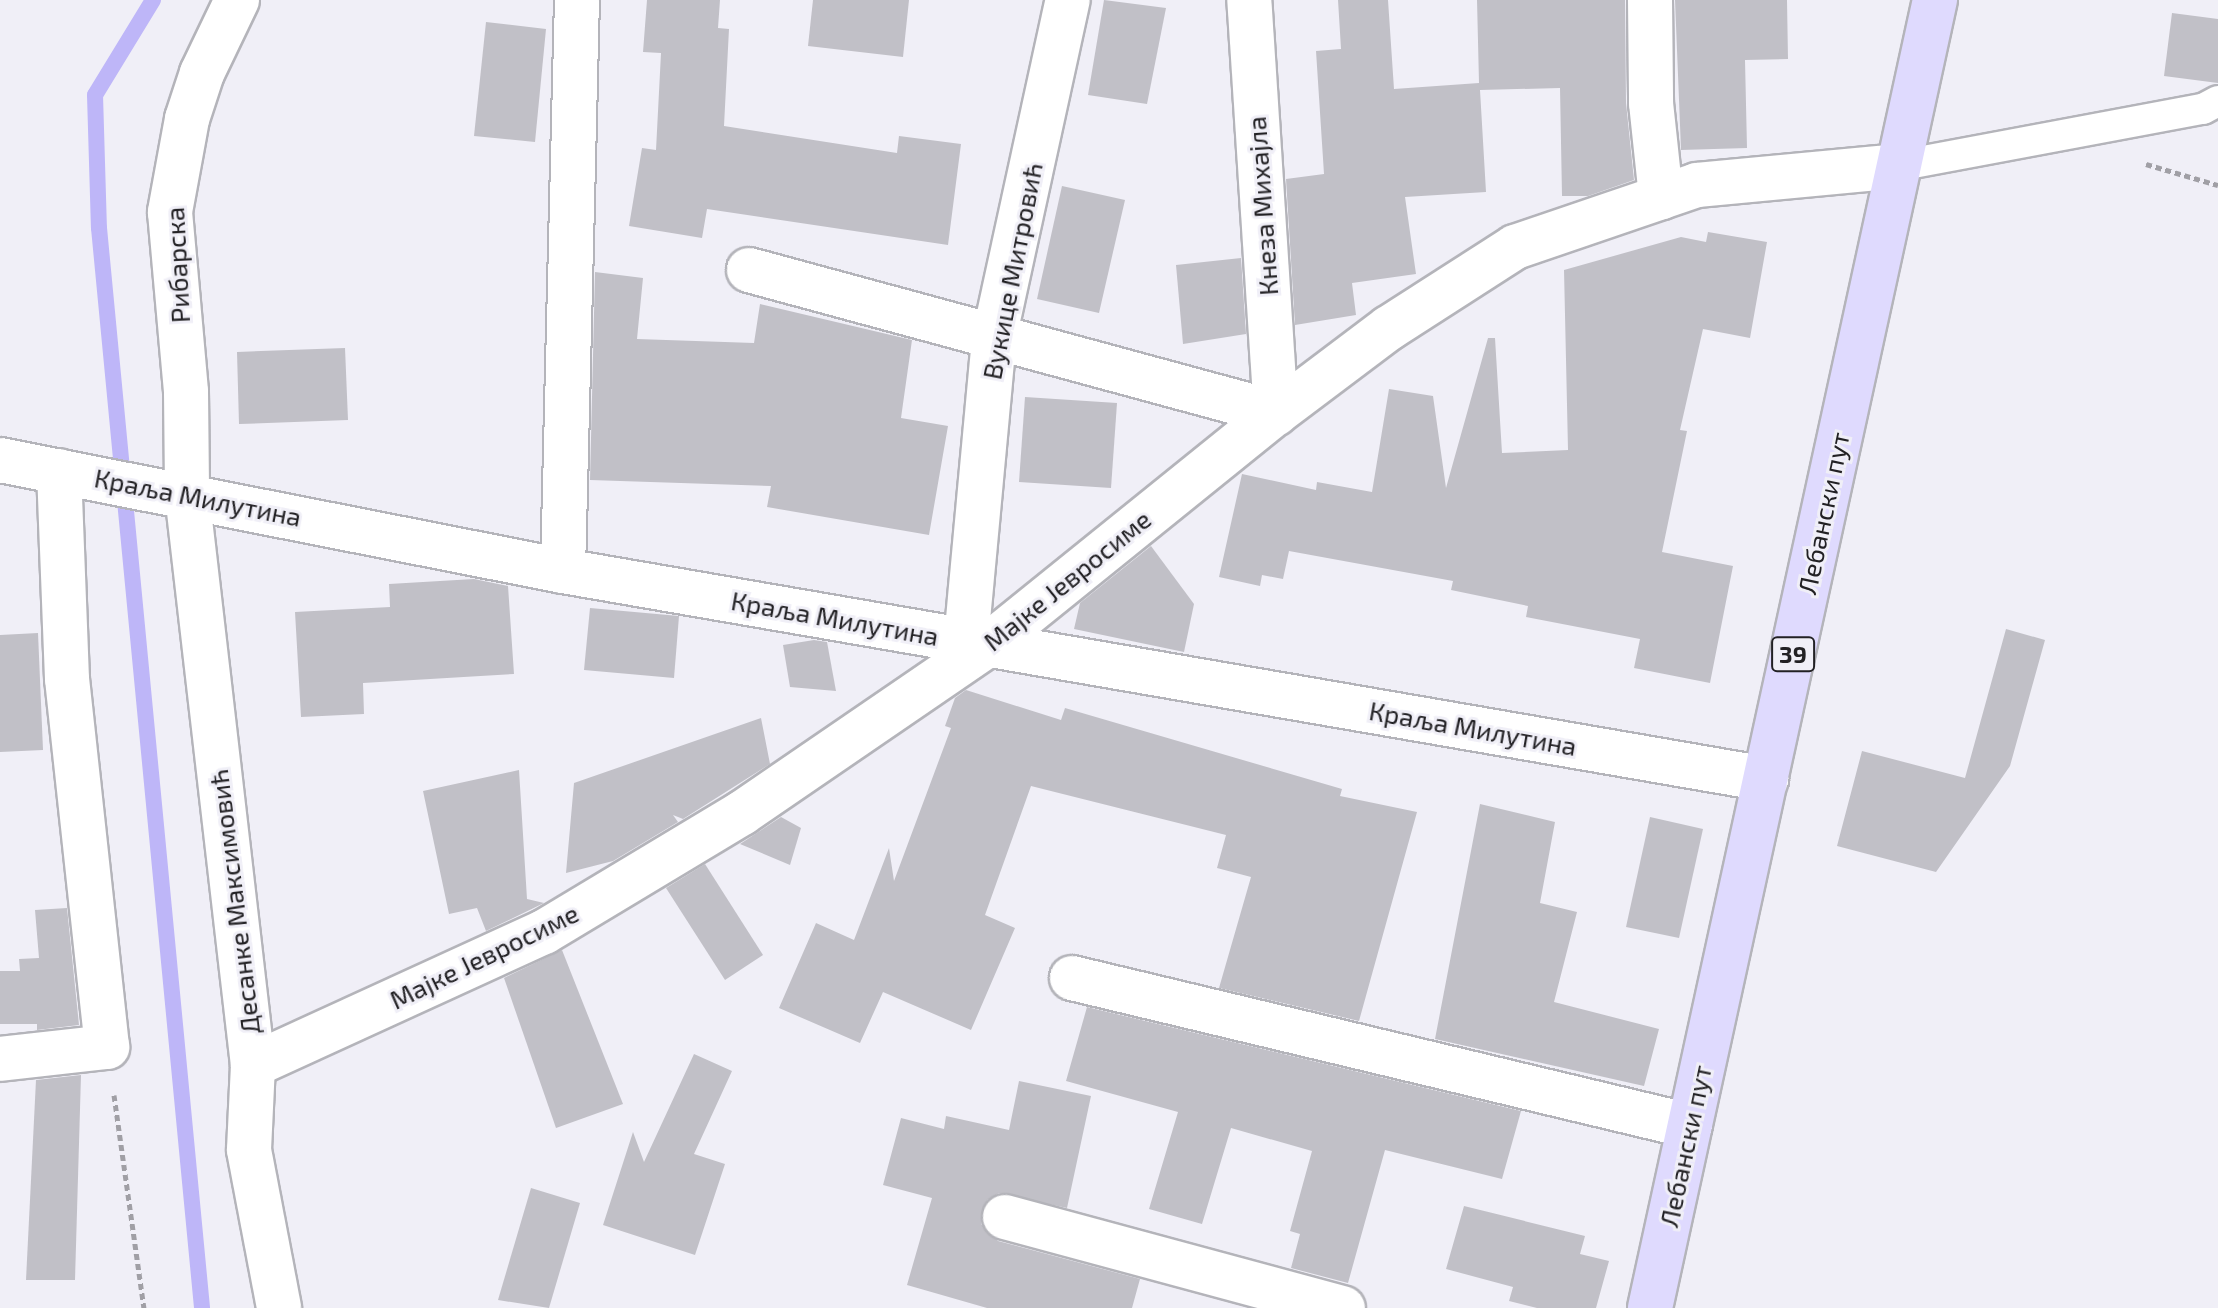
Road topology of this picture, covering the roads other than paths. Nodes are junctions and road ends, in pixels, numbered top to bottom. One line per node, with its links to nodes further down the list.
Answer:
1 (237, 0): 15 (street, Рибарска)
2 (577, 0): 16 (street)
3 (1068, 0): 11 (street, Вукице Митровић)
4 (1249, 0): 12 (street, Кнеза Михајла)
5 (1650, 0): 9 (street)
6 (1935, 0): 8 (main road, Лебански пут / 39)
7 (2218, 101): 8 (lane)
8 (1897, 166): 9 (street, Мајке Јевросиме); 18 (main road, Лебански пут / 39)
9 (1661, 197): 12 (street, Мајке Јевросиме)
10 (749, 270): 11 (street)
11 (994, 338): 12 (street); 17 (street, Вукице Митровић)
12 (1276, 413): 17 (street, Мајке Јевросиме)
13 (0, 460): 14 (street, Краља Милутина)
14 (74, 473): 15 (street, Краља Милутина); 20 (street)
15 (172, 491): 16 (street, Краља Милутина); 21 (street, Десанке Максимовић)
16 (563, 571): 17 (street, Краља Милутина)
17 (979, 641): 18 (street, Краља Милутина); 21 (street, Мајке Јевросиме)
18 (1766, 779): 22 (main road, Лебански пут / 39)
19 (1072, 978): 22 (street)
20 (0, 1059)
21 (253, 1065): 24 (street, Десанке Максимовић)
22 (1690, 1126): 26 (main road, Лебански пут / 39)
23 (1005, 1217): 25 (street)
24 (279, 1308)
25 (1343, 1308)
26 (1650, 1308)

